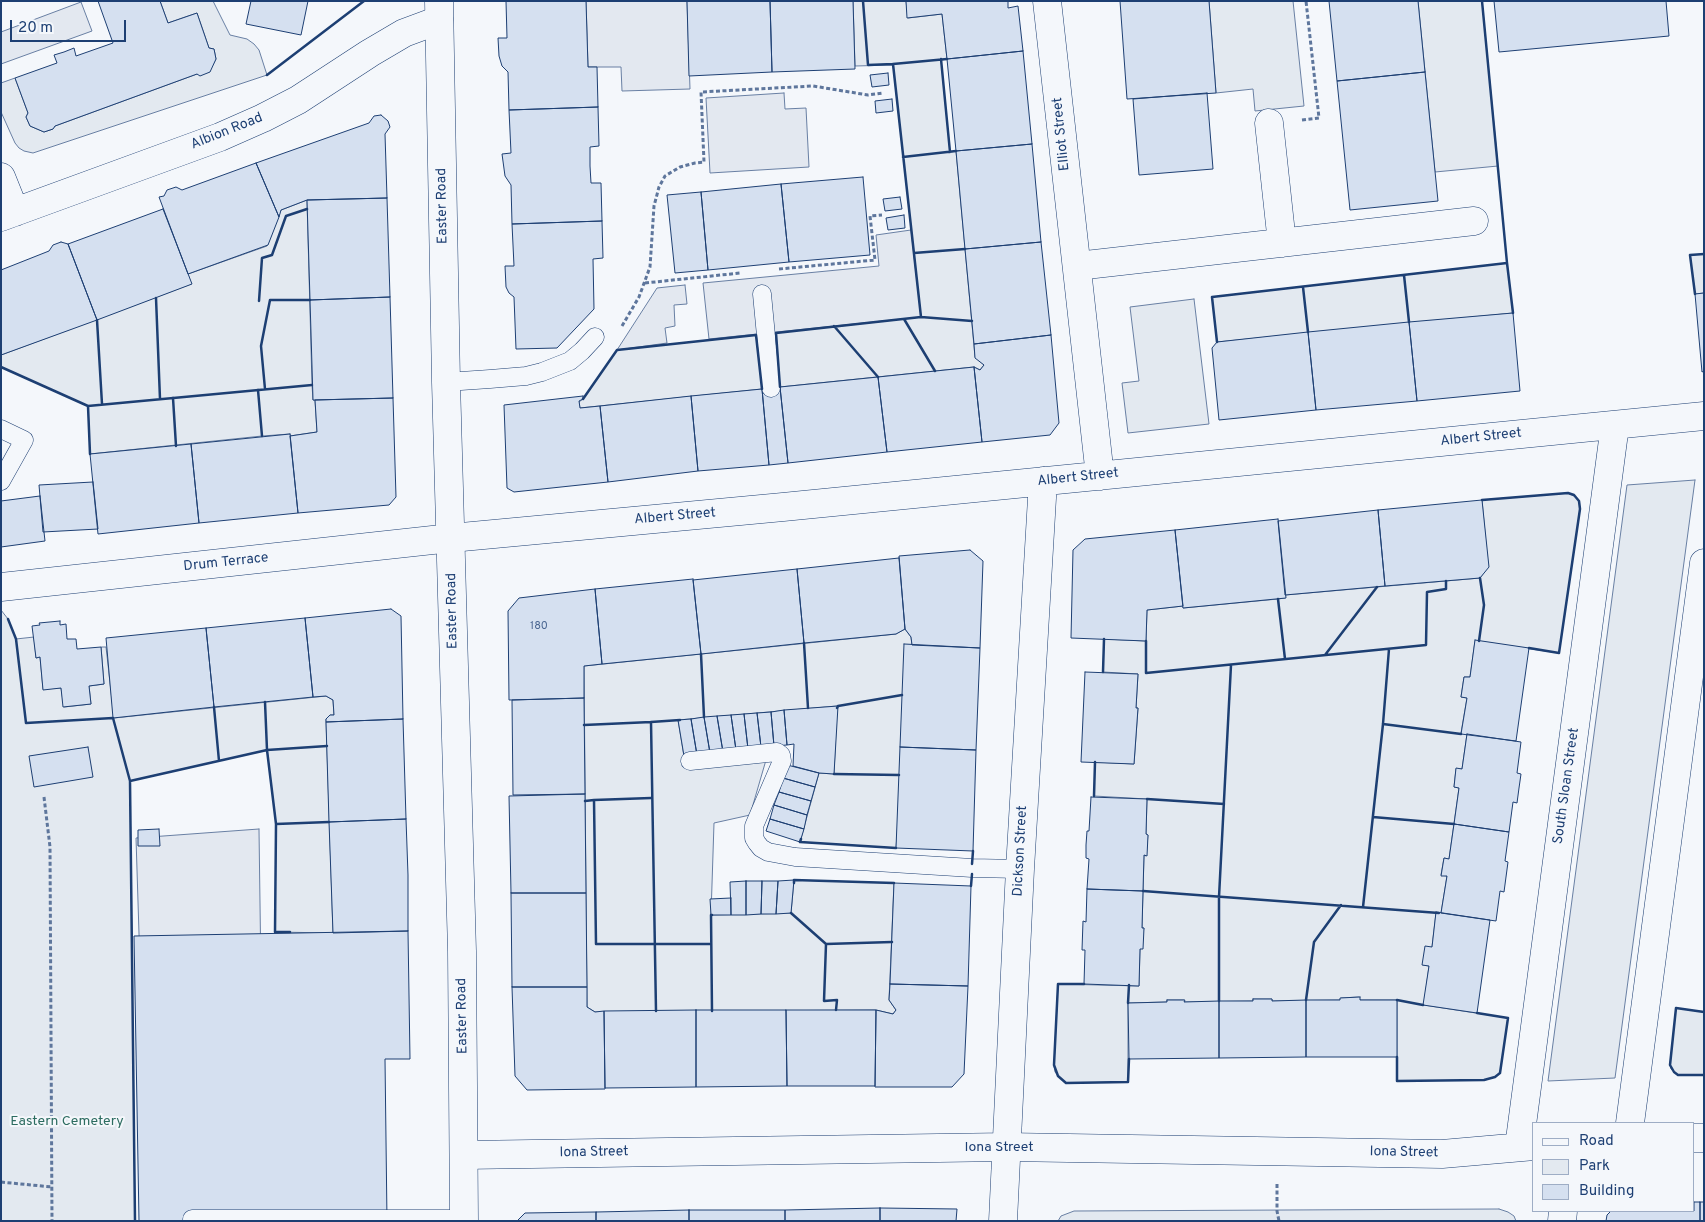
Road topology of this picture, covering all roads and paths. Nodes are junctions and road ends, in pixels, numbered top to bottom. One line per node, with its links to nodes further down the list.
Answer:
1 (1047, 1): 11 (street, Elliot Street)
2 (1306, 1): 5 (path)
3 (439, 10): 7 (street, Albion Road); 18 (street, Easter Road)
4 (883, 93): 14 (path)
5 (1269, 123): 10 (street)
6 (1, 177): 7 (street)
7 (8, 215)
8 (882, 215): 12 (path)
9 (1474, 222): 10 (street)
10 (1282, 243): 11 (street)
11 (1077, 266): 23 (street, Elliot Street)
12 (769, 270)
13 (741, 273): 14 (path)
14 (645, 282): 16 (path)
15 (762, 294): 19 (lane)
16 (618, 332)
17 (595, 337): 18 (lane)
18 (446, 382): 26 (street, Easter Road)
19 (771, 388)
20 (1704, 416): 21 (street, Albert Street)
21 (1615, 425): 23 (street, Albert Street); 34 (street, South Sloan Street)
22 (1, 428): 24 (lane)
23 (1100, 476): 25 (street, Albert Street)
24 (1, 481)
25 (1043, 481): 26 (street, Albert Street); 31 (street, Dickson Street)
26 (452, 538): 28 (street, Drum Terrace); 35 (street, Easter Road)
27 (1704, 563): 32 (street)
28 (1, 587)
29 (690, 761): 31 (lane)
30 (44, 796): 37 (path)
31 (1020, 869): 33 (street, Dickson Street)
32 (1630, 1122)
33 (1006, 1147): 34 (street, Iona Street); 35 (street, Iona Street); 42 (street, Dickson Street)
34 (1526, 1147)
35 (464, 1155): 40 (street, Easter Road)
36 (1, 1182): 37 (path)
37 (52, 1187): 41 (path)
38 (1277, 1211): 43 (path)
39 (192, 1219): 40 (lane)
40 (464, 1220)
41 (52, 1221)
42 (1004, 1221)
43 (1279, 1221)

